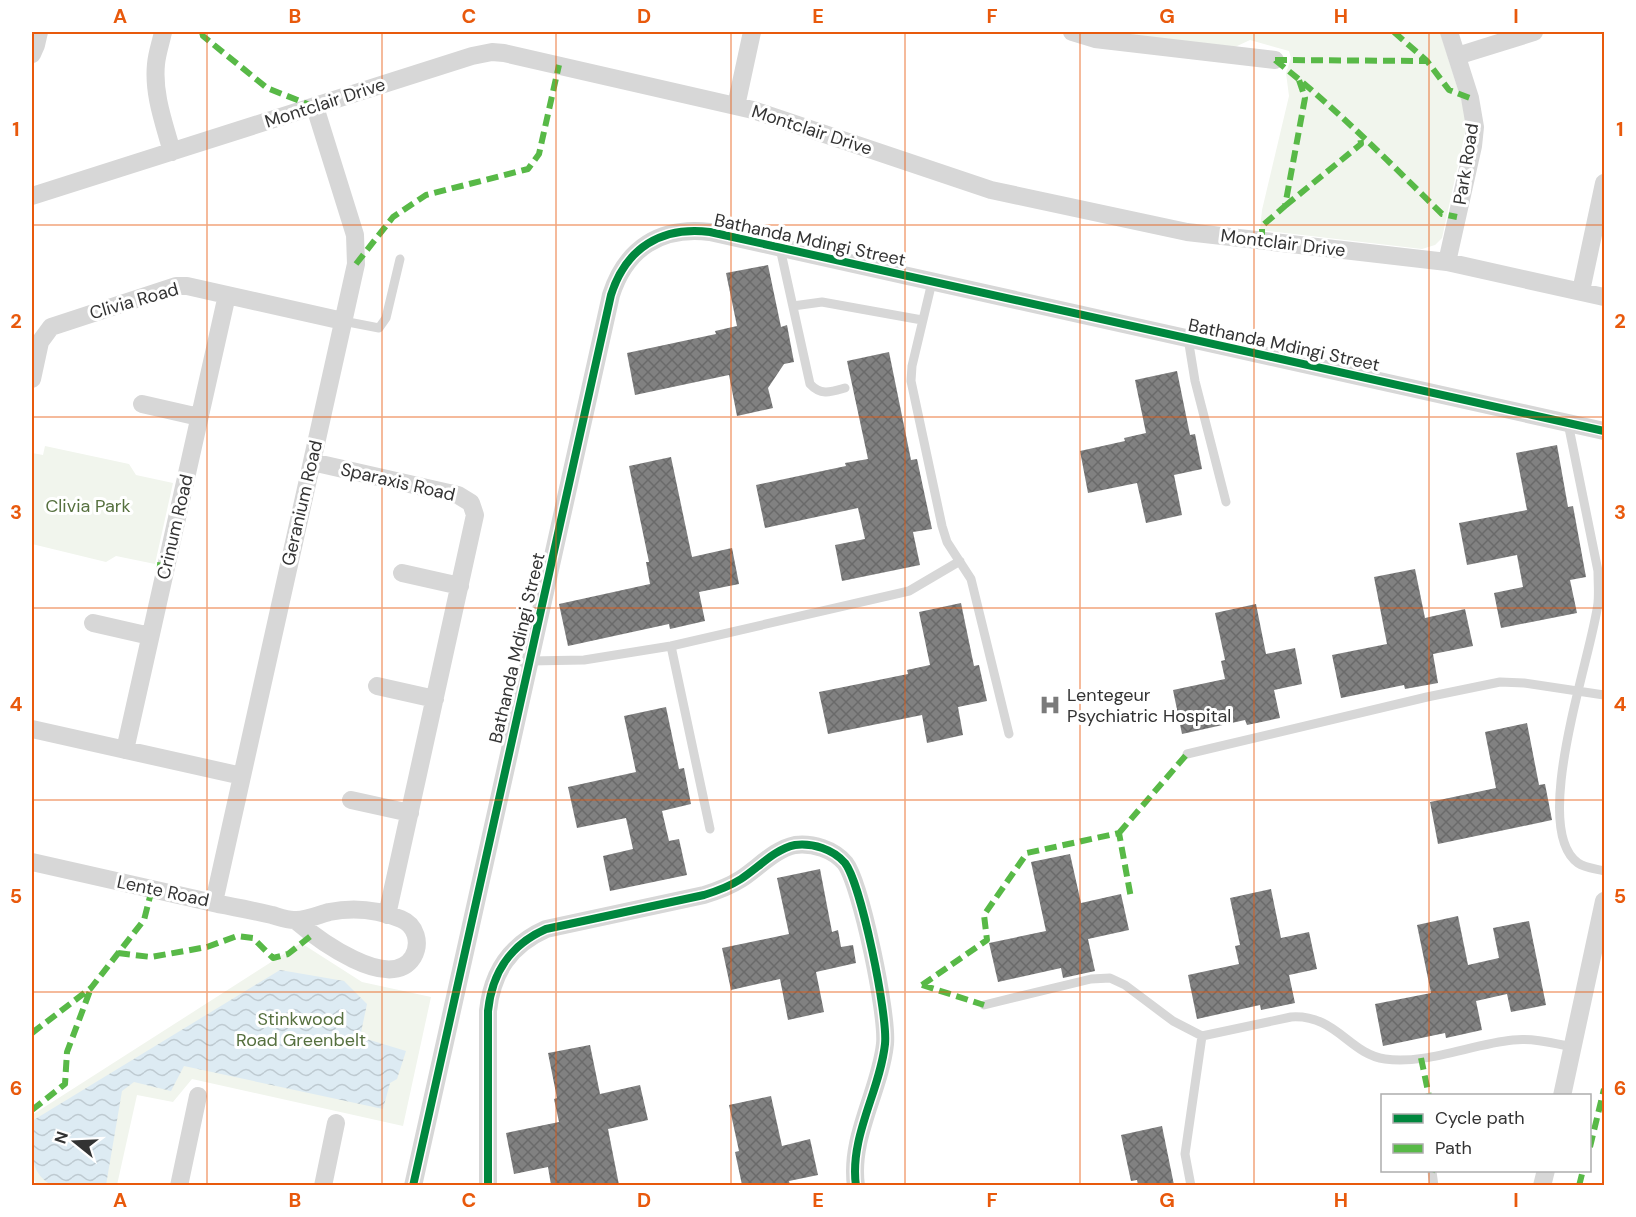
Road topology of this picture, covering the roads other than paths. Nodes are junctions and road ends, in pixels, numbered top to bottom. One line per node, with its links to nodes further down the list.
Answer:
1 (39, 32): 8 (street)
2 (163, 32): 13 (street)
3 (752, 32): 11 (street)
4 (1071, 32): 7 (street)
5 (1449, 32): 9 (street, Park Road)
6 (1534, 32): 9 (street)
7 (1096, 35): 10 (street)
8 (32, 54)
9 (1457, 56): 18 (street, Park Road)
10 (1275, 60)
11 (736, 106): 12 (street, Montclair Drive); 18 (street, Montclair Drive)
12 (315, 107): 13 (street, Montclair Drive); 24 (street, Geranium Road)
13 (172, 152): 15 (street, Montclair Drive)
14 (1605, 183): 20 (street)
15 (32, 196)
16 (780, 248): 19 (street, Bathanda Mdingi Street); 23 (lane); 41 (street, Bathanda Mdingi Street)
17 (400, 259): 24 (lane)
18 (1447, 262): 20 (street, Montclair Drive)
19 (932, 282): 25 (lane); 26 (street, Bathanda Mdingi Street)
20 (1581, 291): 22 (street, Montclair Drive)
21 (227, 295): 24 (street, Clivia Road); 27 (street, Clivia Road); 30 (street, Crinum Road)
22 (1605, 297)
23 (793, 306): 25 (lane); 28 (lane)
24 (343, 321): 33 (street, Geranium Road)
25 (922, 321): 35 (lane)
26 (1188, 338): 31 (street, Bathanda Mdingi Street); 34 (lane)
27 (32, 379)
28 (845, 388)
29 (142, 404): 30 (street)
30 (199, 417): 39 (street, Crinum Road)
31 (1568, 423): 32 (street, Bathanda Mdingi Street); 43 (lane)
32 (1605, 431)
33 (312, 462): 37 (street, Sparaxis Road); 50 (street, Geranium Road)
34 (1226, 502)
35 (960, 561): 40 (lane); 47 (lane)
36 (402, 573): 37 (street)
37 (460, 586): 45 (street, Sparaxis Road)
38 (93, 623): 39 (street)
39 (150, 636): 48 (street, Crinum Road)
40 (671, 646): 41 (lane); 53 (lane)
41 (530, 661): 69 (street, Bathanda Mdingi Street)
42 (377, 686): 45 (street)
43 (1576, 690): 44 (lane); 49 (lane); 55 (lane)
44 (1605, 695)
45 (435, 699): 52 (street, Sparaxis Road)
46 (32, 729): 48 (street)
47 (1009, 734)
48 (125, 750): 50 (street)
49 (1187, 754)
50 (242, 776): 57 (street, Geranium Road)
51 (351, 800): 52 (street)
52 (410, 813): 58 (street, Sparaxis Road)
53 (710, 829)
54 (32, 862): 57 (street, Lente Road)
55 (1605, 872)
56 (1605, 901): 62 (street)
57 (214, 903): 59 (street, Lente Road)
58 (387, 915): 59 (street, Lente Road); 59 (street, Lente Road)
59 (295, 920)
60 (984, 1005): 61 (lane)
61 (1202, 1036): 62 (lane); 72 (lane)
62 (1572, 1047): 63 (street)
63 (1562, 1094)
64 (198, 1096): 67 (street)
65 (336, 1123): 68 (street)
66 (1432, 1172): 73 (lane)
67 (178, 1185)
68 (323, 1185)
69 (413, 1185)
70 (488, 1185): 71 (street)
71 (856, 1185)
72 (1191, 1185)
73 (1434, 1185)

